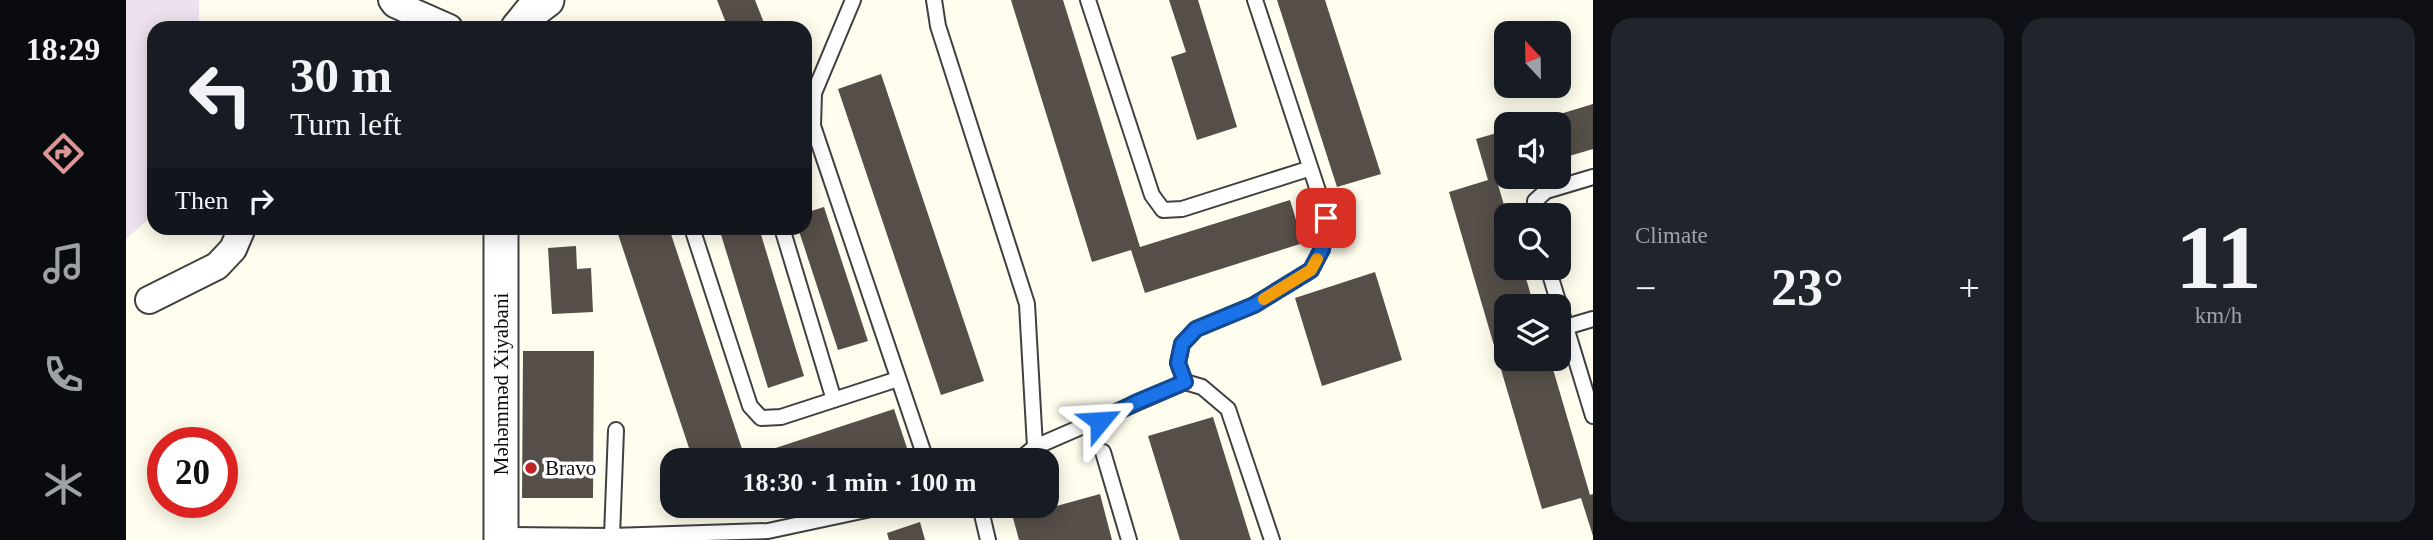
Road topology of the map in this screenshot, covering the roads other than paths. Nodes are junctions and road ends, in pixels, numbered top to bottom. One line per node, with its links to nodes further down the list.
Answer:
1 (392, 0): 7 (street)
2 (547, 0): 8 (street)
3 (853, 0): 9 (lane)
4 (934, 0): 27 (lane)
5 (1088, 0): 11 (lane)
6 (1255, 0): 11 (lane)
7 (424, 21)
8 (524, 21)
9 (812, 107)
10 (812, 136): 22 (lane)
11 (1308, 169): 23 (lane)
12 (1593, 177): 13 (lane)
13 (1535, 203)
14 (239, 235): 18 (street)
15 (501, 235): 34 (street, Məhəmməd Xiyabani)
16 (694, 235): 24 (lane)
17 (784, 235): 24 (lane)
18 (149, 300)
19 (1593, 319): 20 (lane)
20 (1571, 326)
21 (1571, 343): 25 (lane)
22 (898, 379): 24 (lane); 28 (lane)
23 (1185, 382): 27 (lane); 37 (lane)
24 (834, 400)
25 (1593, 416)
26 (615, 429): 32 (lane)
27 (1035, 447)
28 (922, 448)
29 (1103, 452): 36 (lane)
30 (839, 518): 33 (lane)
31 (982, 518): 35 (lane)
32 (612, 536): 33 (lane); 34 (lane)
33 (770, 536)
34 (501, 537)
35 (988, 540)
36 (1129, 540)
37 (1272, 540)

